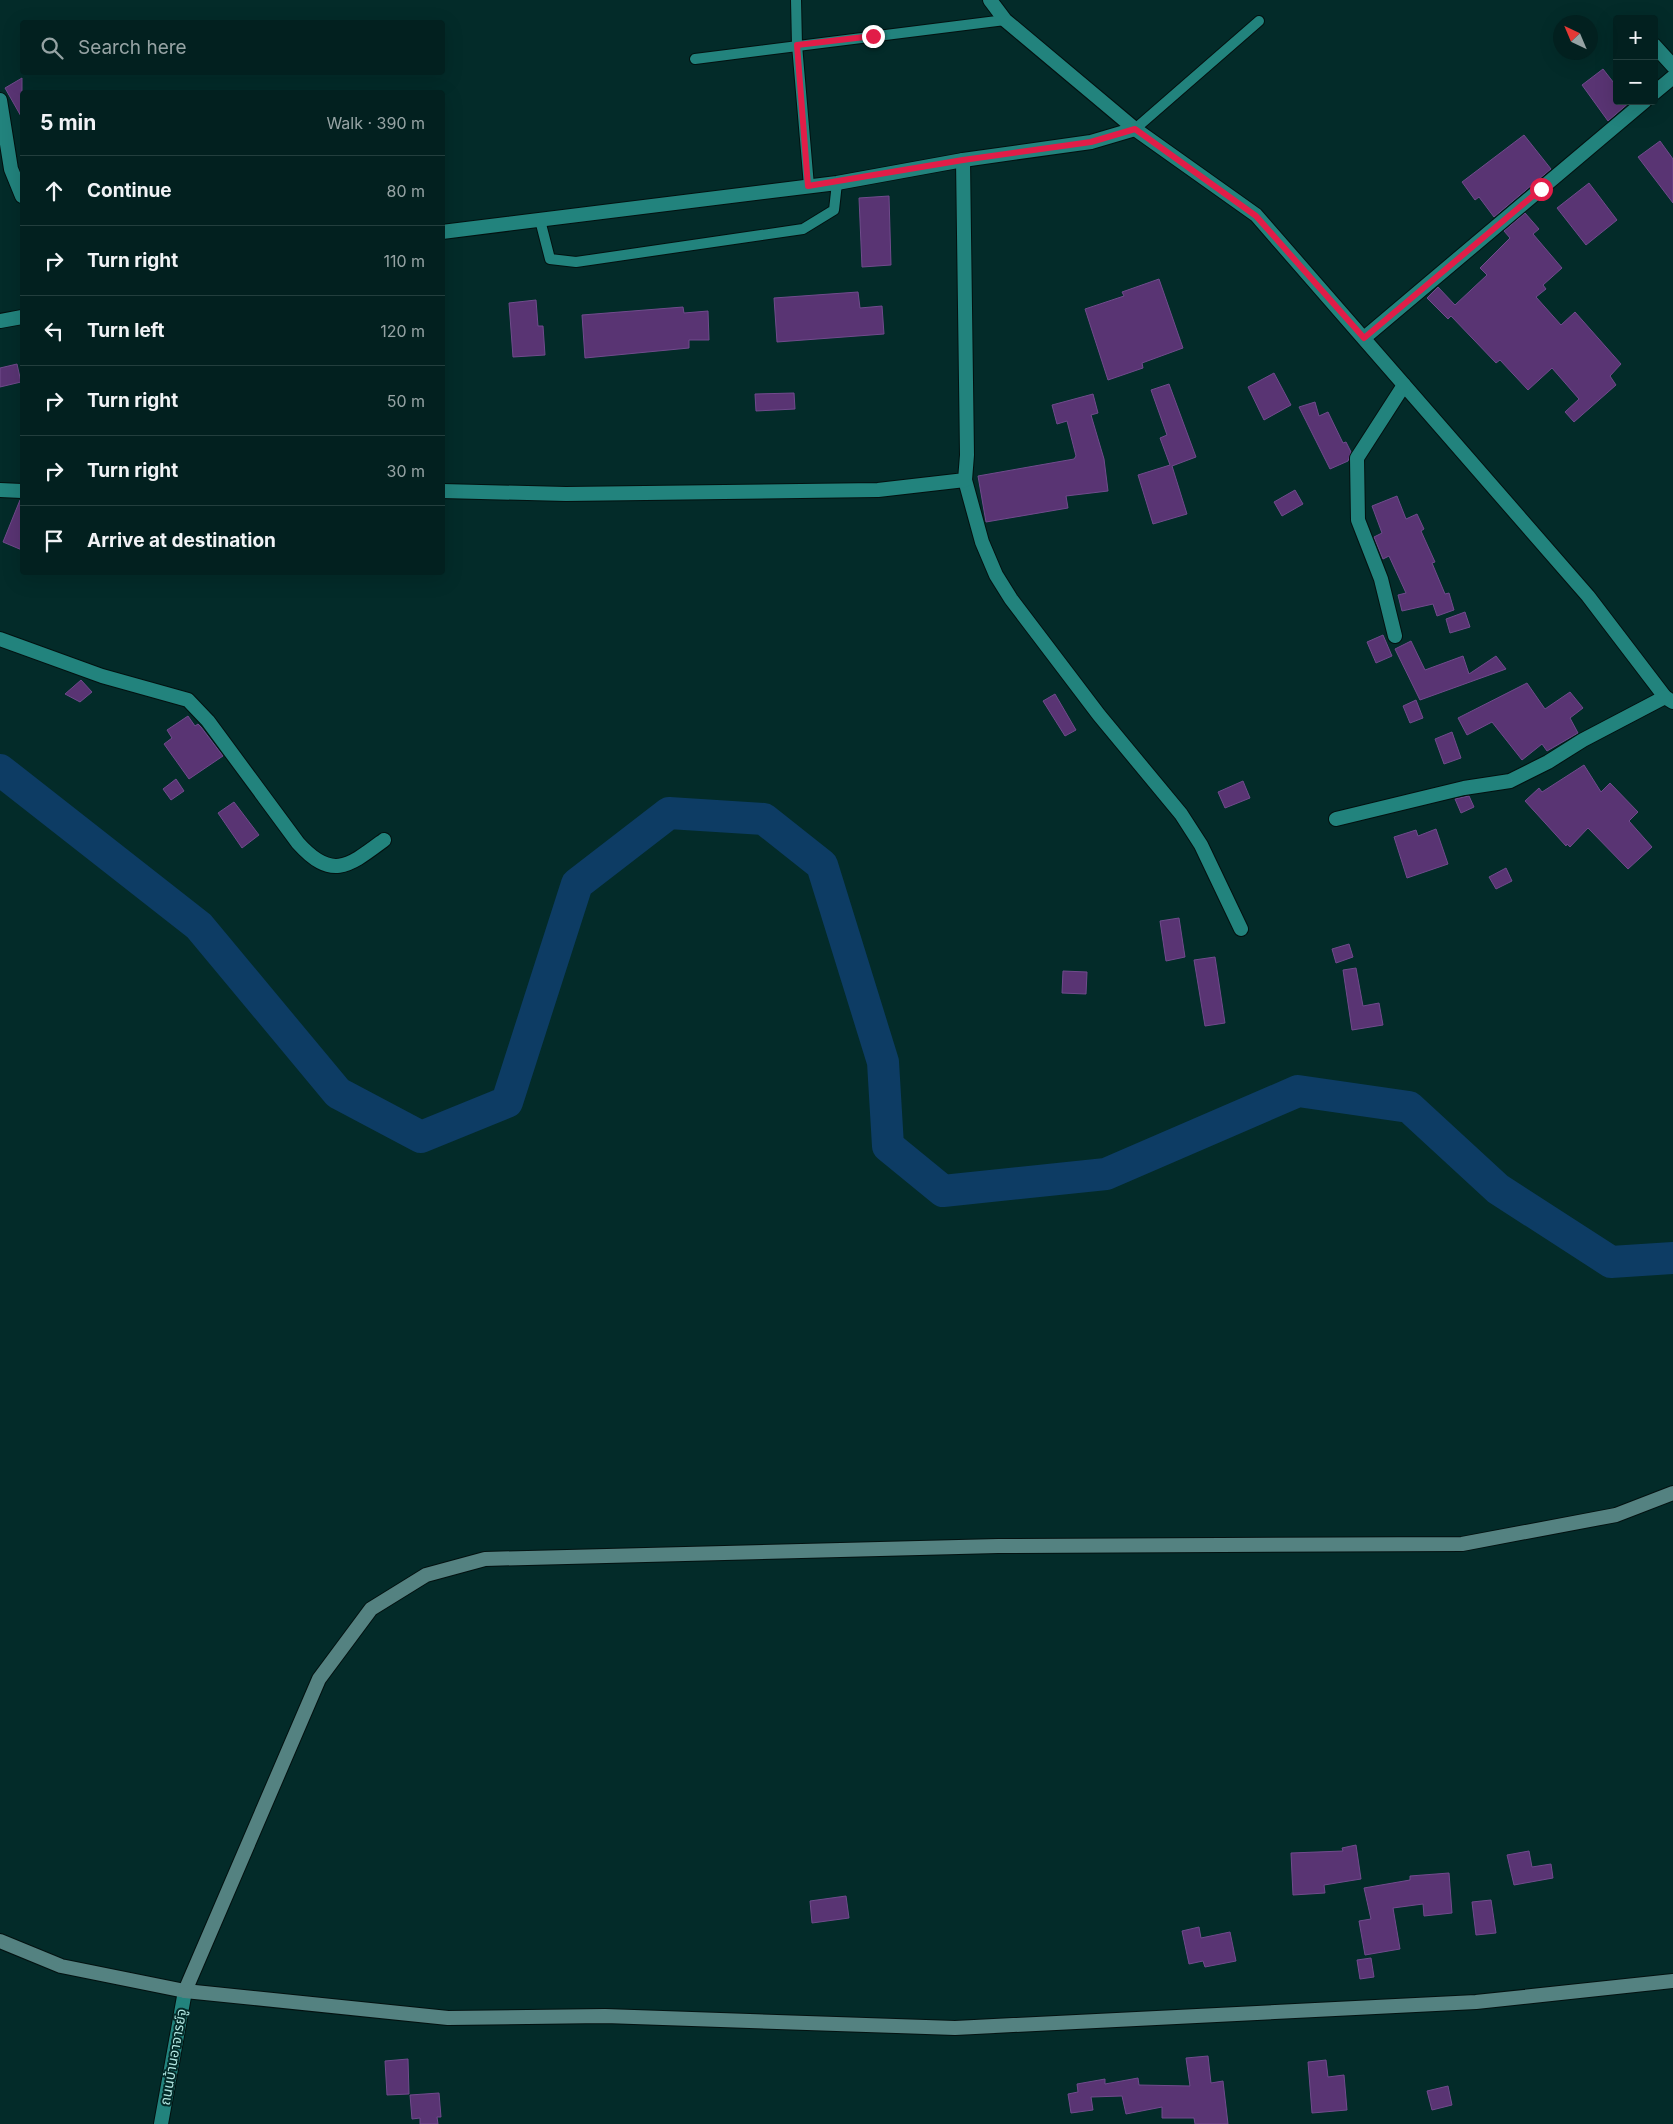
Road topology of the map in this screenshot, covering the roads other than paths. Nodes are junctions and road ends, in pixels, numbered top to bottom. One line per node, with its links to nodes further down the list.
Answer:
1 (796, 0): 5 (lane)
2 (990, 0): 3 (street)
3 (1005, 20): 5 (lane); 13 (street)
4 (1259, 21): 13 (lane)
5 (797, 45): 7 (lane); 16 (lane)
6 (1658, 49): 8 (street)
7 (695, 59)
8 (1673, 66)
9 (1673, 77): 10 (street)
10 (1658, 90)
11 (0, 100): 17 (street)
12 (1640, 105): 22 (street)
13 (1135, 129): 14 (street); 22 (street)
14 (963, 160): 15 (street); 24 (street)
15 (837, 183): 16 (street); 18 (lane)
16 (808, 186): 18 (street)
17 (20, 191)
18 (540, 220): 19 (street)
19 (445, 232)
20 (20, 317): 21 (street)
21 (0, 321)
22 (1364, 338): 23 (street)
23 (1404, 385): 28 (street); 30 (street)
24 (965, 480): 27 (street); 33 (street)
25 (0, 490): 26 (street)
26 (20, 491)
27 (445, 491)
28 (1395, 636)
29 (0, 639): 32 (street)
30 (1669, 700): 31 (street)
31 (1336, 819)
32 (384, 840)
33 (1241, 929)
34 (1673, 1494): 37 (main road)
35 (0, 1941): 37 (main road)
36 (1673, 1981): 37 (main road)
37 (185, 1991): 38 (street, ถนนบ้านอาจารย์จู)
38 (161, 2124)

